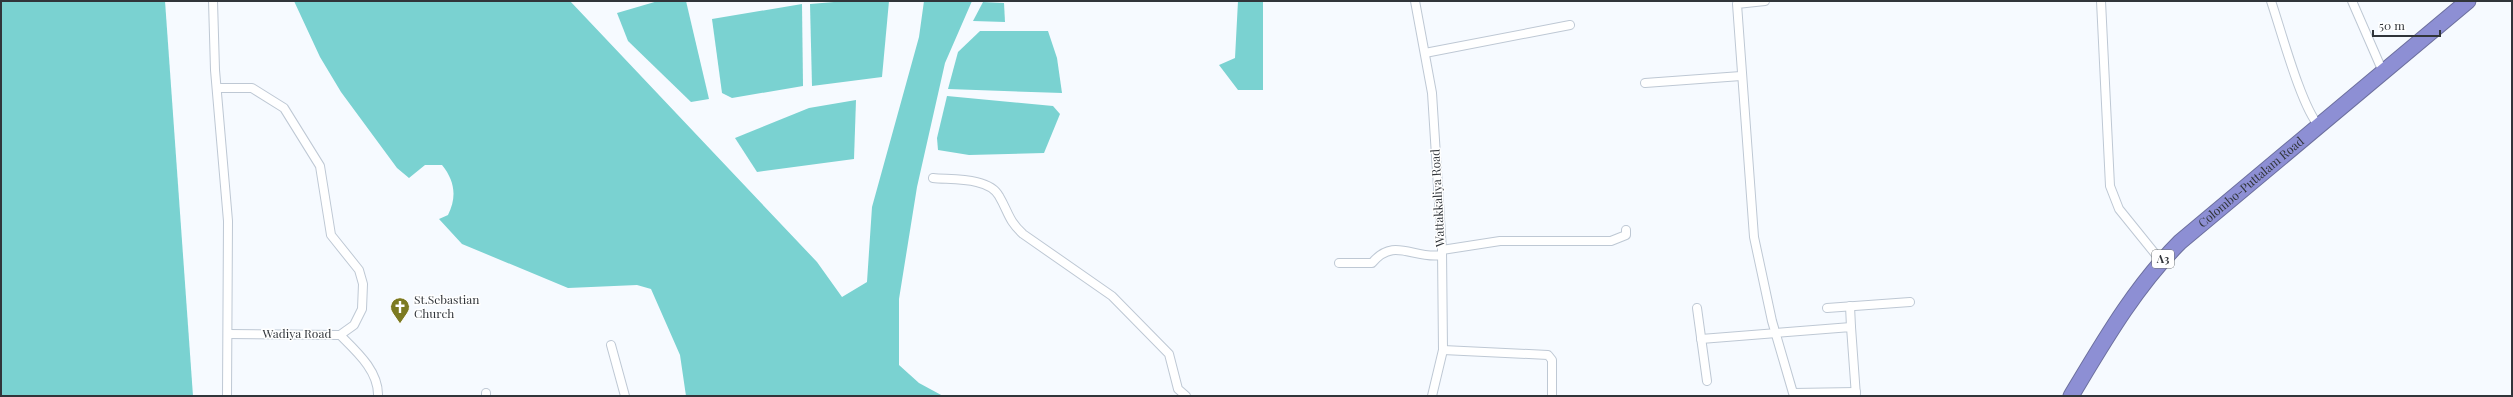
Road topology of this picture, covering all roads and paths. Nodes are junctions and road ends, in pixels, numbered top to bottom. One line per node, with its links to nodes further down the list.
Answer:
1 (213, 1): 13 (street)
2 (1415, 1): 9 (street, Wattakkaliya Road)
3 (1765, 1): 11 (street)
4 (2101, 1): 18 (street)
5 (2271, 1): 14 (street)
6 (2352, 1): 10 (street)
7 (2468, 1): 10 (highway, Colombo-Puttalam Road / A3)
8 (1570, 25): 9 (street)
9 (1425, 53): 17 (street, Wattakkaliya Road)
10 (2384, 72): 14 (highway, Colombo-Puttalam Road / A3)
11 (1741, 76): 12 (street); 25 (street)
12 (1645, 83)
13 (217, 88): 26 (street); 27 (street)
14 (2319, 126): 18 (highway, Colombo-Puttalam Road / A3)
15 (933, 178): 36 (street)
16 (1626, 230): 17 (street)
17 (1442, 252): 19 (street); 30 (street, Wattakkaliya Road)
18 (2161, 261): 39 (highway, Colombo-Puttalam Road / A3)
19 (1339, 263)
20 (1910, 302): 21 (street)
21 (1850, 306): 23 (street); 24 (street)
22 (1697, 308): 28 (street)
23 (1827, 308)
24 (1851, 327): 25 (street); 32 (street)
25 (1777, 333): 28 (street); 32 (street)
26 (228, 334): 27 (street, Wadiya Road); 33 (street)
27 (340, 334): 34 (street, Wadiya Road)
28 (1701, 339): 31 (street)
29 (611, 345): 35 (street)
30 (1443, 350): 37 (street, Wattakkaliya Road); 38 (street)
31 (1707, 381)
32 (1856, 394)
33 (227, 396)
34 (378, 396)
35 (625, 396)
36 (1186, 396)
37 (1432, 396)
38 (1552, 396)
39 (2071, 396)

